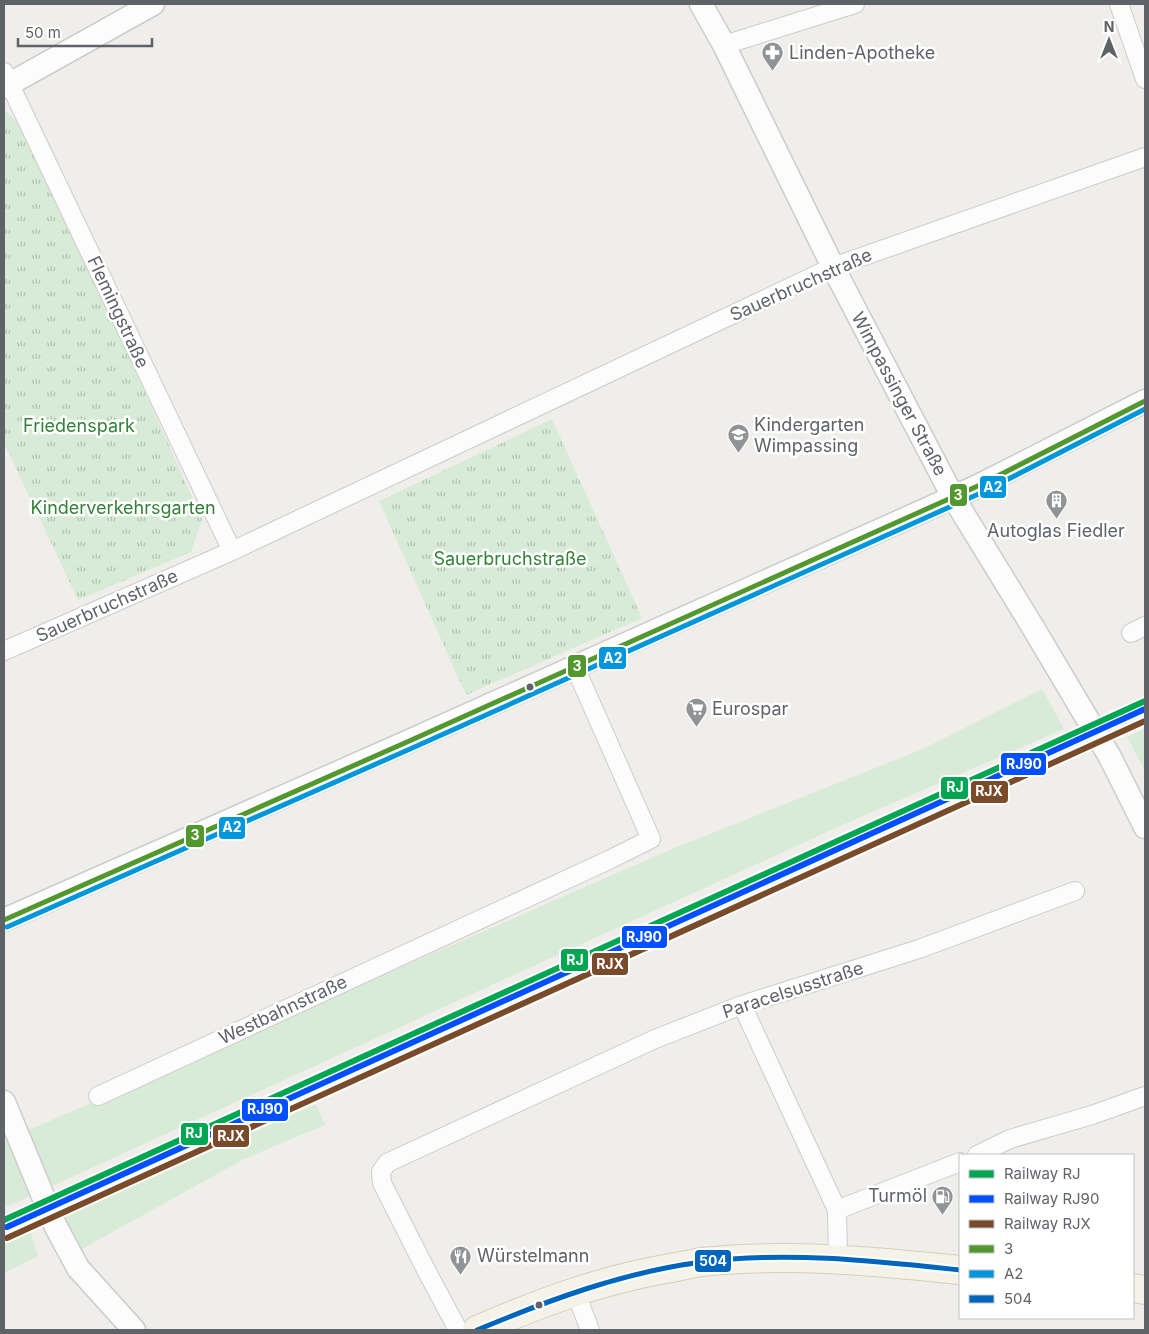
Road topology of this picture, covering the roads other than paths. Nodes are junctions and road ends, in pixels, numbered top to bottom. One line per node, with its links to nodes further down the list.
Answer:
1 (153, 4): 7 (street)
2 (701, 4): 5 (street, Wimpassinger Straße)
3 (855, 4): 5 (street)
4 (1120, 4): 6 (street)
5 (724, 45): 9 (street, Wimpassinger Straße)
6 (1145, 79)
7 (6, 81): 12 (street, Flemingstraße)
8 (1145, 157): 9 (street, Sauerbruchstraße)
9 (833, 268): 11 (street, Wimpassinger Straße); 12 (street, Sauerbruchstraße)
10 (1145, 401): 11 (street)
11 (953, 497): 14 (street); 15 (street, Wimpassinger Straße)
12 (232, 552): 13 (street, Sauerbruchstraße)
13 (4, 651)
14 (574, 667): 17 (street); 19 (street, Westbahnstraße)
15 (1145, 827)
16 (1074, 891): 18 (street, Paracelsusstraße)
17 (4, 920)
18 (742, 1005): 25 (street); 30 (street, Paracelsusstraße)
19 (98, 1096)
20 (1145, 1096): 23 (street)
21 (4, 1102): 22 (street)
22 (10, 1135): 29 (street)
23 (979, 1154)
24 (959, 1162): 25 (street)
25 (837, 1210): 26 (street)
26 (838, 1258): 27 (main road); 28 (main road)
27 (959, 1270)
28 (575, 1291): 31 (main road); 32 (street)
29 (134, 1330)
30 (458, 1330)
31 (477, 1330)
32 (590, 1330)

